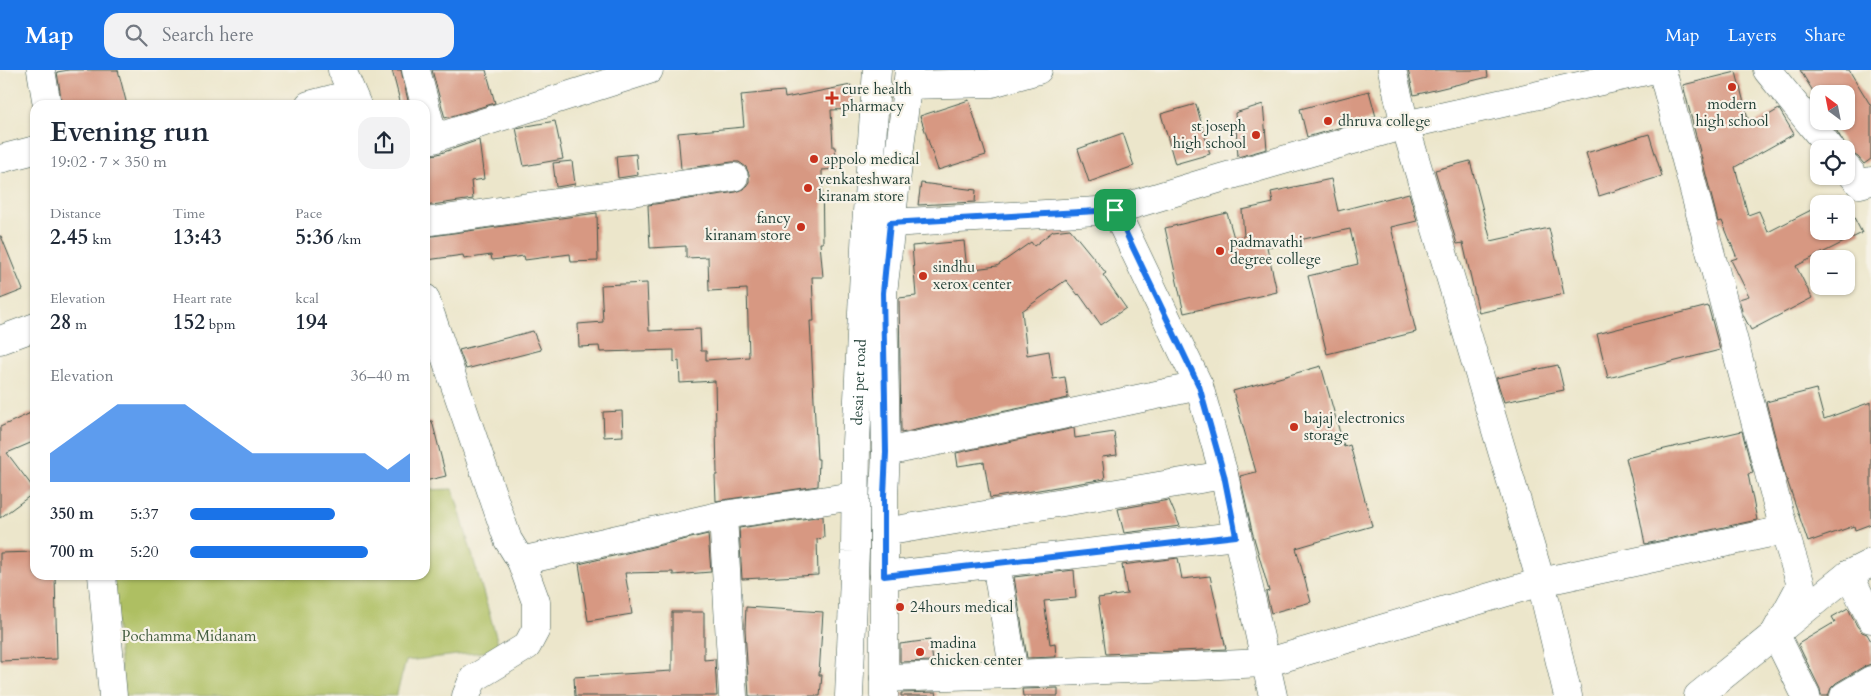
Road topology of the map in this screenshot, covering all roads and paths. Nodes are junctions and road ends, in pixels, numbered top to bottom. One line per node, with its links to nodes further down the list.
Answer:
1 (42, 70): 12 (street)
2 (416, 70): 14 (street)
3 (649, 70): 16 (street)
4 (877, 70): 25 (street, desai pet road)
5 (1038, 70): 10 (street)
6 (1392, 70): 15 (street)
7 (1650, 70): 15 (street)
8 (1662, 70): 34 (street)
9 (1767, 70): 17 (street)
10 (908, 78): 25 (street, desai pet road)
11 (350, 90): 13 (street)
12 (46, 100)
13 (323, 100)
14 (422, 100)
15 (1405, 126): 23 (street); 41 (street)
16 (430, 140)
17 (1824, 140)
18 (30, 151): 19 (street)
19 (0, 159)
20 (734, 177): 24 (street)
21 (1855, 178): 22 (street)
22 (1871, 181)
23 (1115, 210): 25 (street); 29 (street)
24 (430, 221)
25 (878, 224): 30 (street, desai pet road); 32 (street, desai pet road)
26 (430, 313): 37 (street)
27 (30, 330): 28 (street)
28 (0, 340)
29 (1199, 386): 30 (street); 31 (street)
30 (886, 452): 35 (street, desai pet road)
31 (1224, 475): 35 (street); 36 (street)
32 (855, 496): 33 (street); 51 (street, desai pet road)
33 (723, 515): 37 (street); 50 (street)
34 (1784, 530): 41 (street); 43 (street)
35 (884, 532): 39 (street, desai pet road)
36 (1236, 536): 39 (street); 44 (street)
37 (521, 561): 49 (street)
38 (1860, 568): 42 (street); 43 (street)
39 (884, 576): 45 (street); 47 (street, desai pet road)
40 (102, 580): 48 (street)
41 (1541, 582): 44 (street); 53 (street)
42 (1871, 619)
43 (1775, 633): 54 (street); 55 (street)
44 (1265, 663): 45 (street); 52 (street)
45 (1014, 674): 47 (street)
46 (1871, 680): 56 (street)
47 (884, 687)
48 (114, 696)
49 (466, 696)
50 (733, 696)
51 (849, 696)
52 (1273, 696)
53 (1568, 696)
54 (1698, 696)
55 (1806, 696)
56 (1844, 696)

